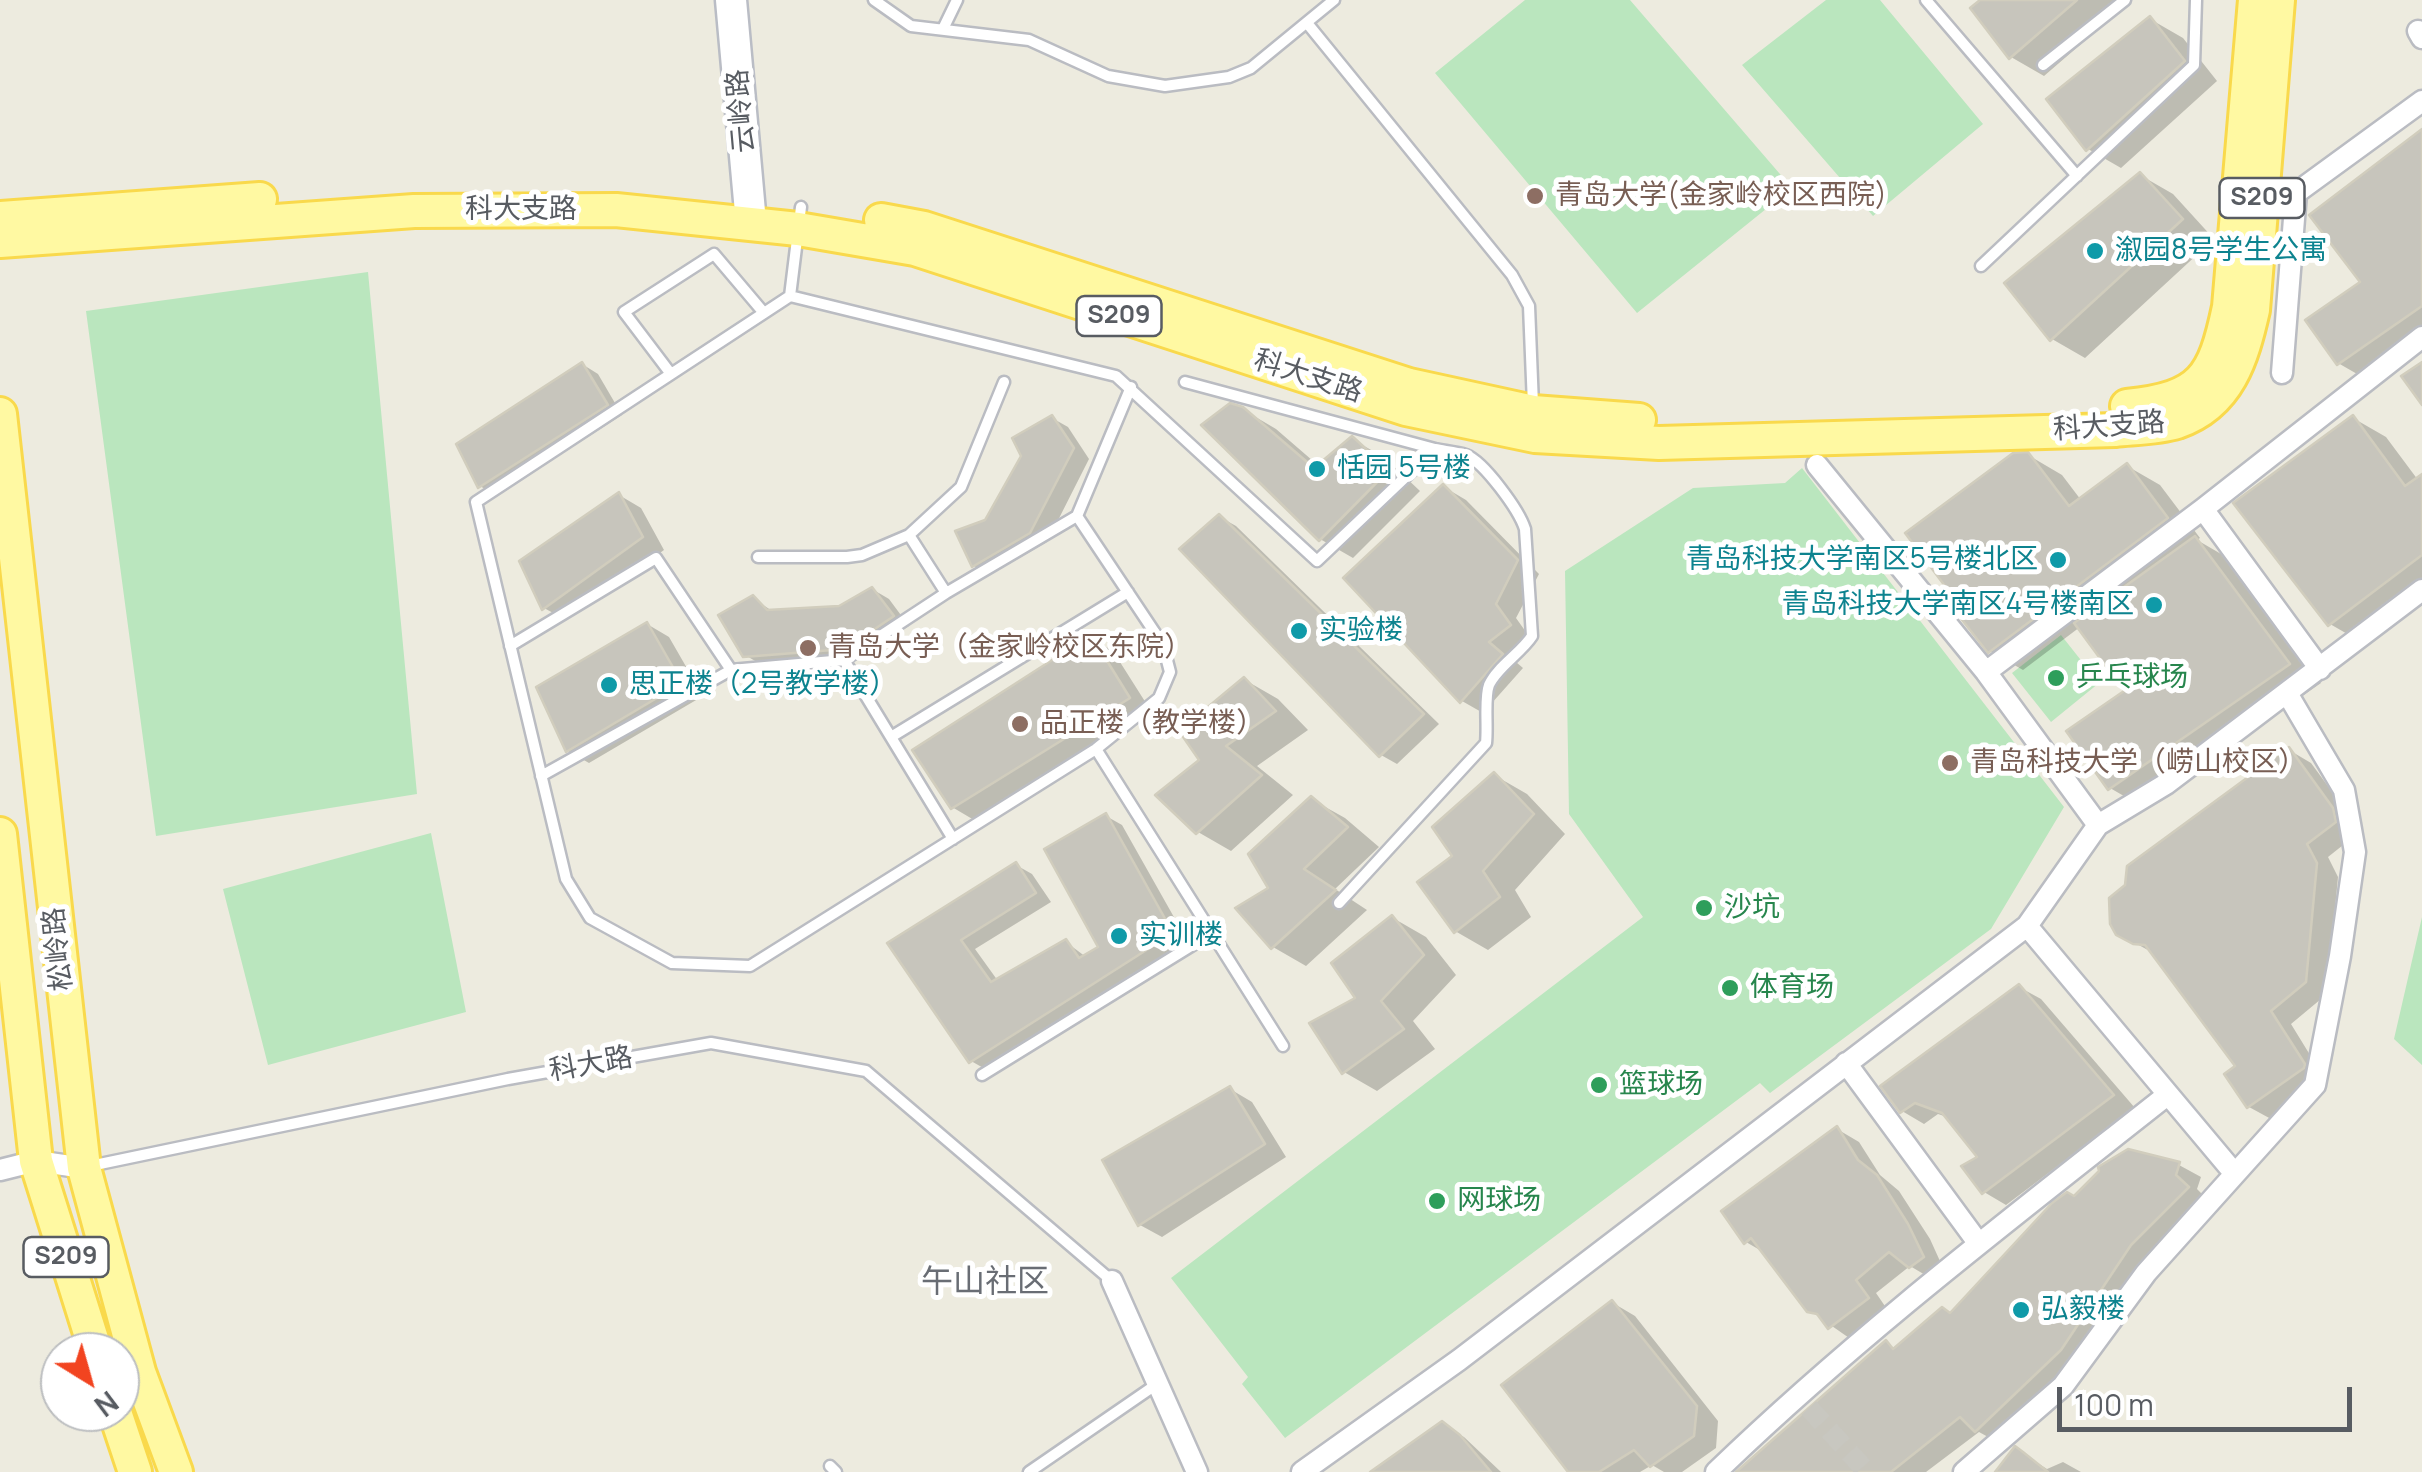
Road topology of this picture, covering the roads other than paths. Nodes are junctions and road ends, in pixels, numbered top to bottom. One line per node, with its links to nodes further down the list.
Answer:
1 (731, 0): 15 (street, 云岭路)
2 (874, 0): 11 (lane)
3 (957, 0): 11 (lane)
4 (1334, 0): 10 (lane)
5 (1926, 0): 14 (lane)
6 (2125, 0): 12 (lane)
7 (2196, 0): 14 (lane)
8 (2256, 0): 29 (main road, 科大支路 / S209)
9 (2278, 0): 29 (main road, 科大支路 / S209)
10 (1306, 23): 11 (lane); 29 (lane)
11 (943, 29)
12 (2043, 66)
13 (2422, 100): 23 (street)
14 (2077, 176): 19 (lane)
15 (751, 212): 16 (main road, 科大支路 / S209); 17 (main road, 科大支路 / S209); 18 (main road, 科大支路 / S209)
16 (0, 218)
17 (800, 218): 20 (lane); 29 (main road, 科大支路 / S209)
18 (0, 240)
19 (1981, 266)
20 (790, 296): 21 (lane); 27 (lane)
21 (764, 313): 24 (lane); 24 (lane)
22 (2422, 337): 32 (street)
23 (2282, 372)
24 (672, 374): 39 (lane)
25 (1004, 382): 34 (lane)
26 (1186, 382): 30 (lane)
27 (1131, 387): 30 (lane); 33 (lane)
28 (0, 414): 59 (main road, 松岭路 / S209)
29 (1534, 424)
30 (1435, 449): 51 (lane)
31 (1817, 465): 43 (street)
32 (2203, 508): 41 (street); 43 (street)
33 (1077, 516): 37 (lane); 38 (lane)
34 (908, 535): 35 (lane); 38 (lane)
35 (758, 557)
36 (2422, 590): 41 (street)
37 (1128, 592): 45 (lane); 46 (lane)
38 (946, 594): 40 (lane)
39 (510, 646): 42 (lane); 47 (lane)
40 (844, 660): 42 (lane); 45 (lane)
41 (2320, 669): 44 (street)
42 (731, 670): 47 (lane)
43 (1986, 672): 48 (street)
44 (2287, 693): 48 (street); 61 (street)
45 (891, 738): 50 (lane)
46 (1096, 749): 50 (lane); 53 (lane)
47 (541, 776): 50 (lane)
48 (2098, 825): 52 (street)
49 (0, 834): 58 (main road, 松岭路 / S209)
50 (952, 839)
51 (1339, 903)
52 (2027, 926): 55 (street); 57 (street)
53 (1212, 933): 54 (lane); 56 (lane)
54 (1283, 1046)
55 (1846, 1062): 62 (street); 71 (street)
56 (982, 1075)
57 (2166, 1096): 61 (street); 62 (street)
58 (36, 1161): 59 (street, 科大路); 60 (street, 科大路); 64 (main road, 松岭路 / S209)
59 (84, 1168): 63 (lane, 科大路); 68 (main road, 松岭路 / S209)
60 (0, 1170)
61 (2235, 1174): 73 (street)
62 (1979, 1244): 72 (street)
63 (1112, 1281): 65 (street)
64 (90, 1332)
65 (1158, 1383): 69 (lane); 70 (street)
66 (122, 1432): 67 (main road)
67 (135, 1472)
68 (176, 1472)
69 (1029, 1472)
70 (1197, 1472)
71 (1302, 1472)
72 (1716, 1472)
73 (1964, 1472)

